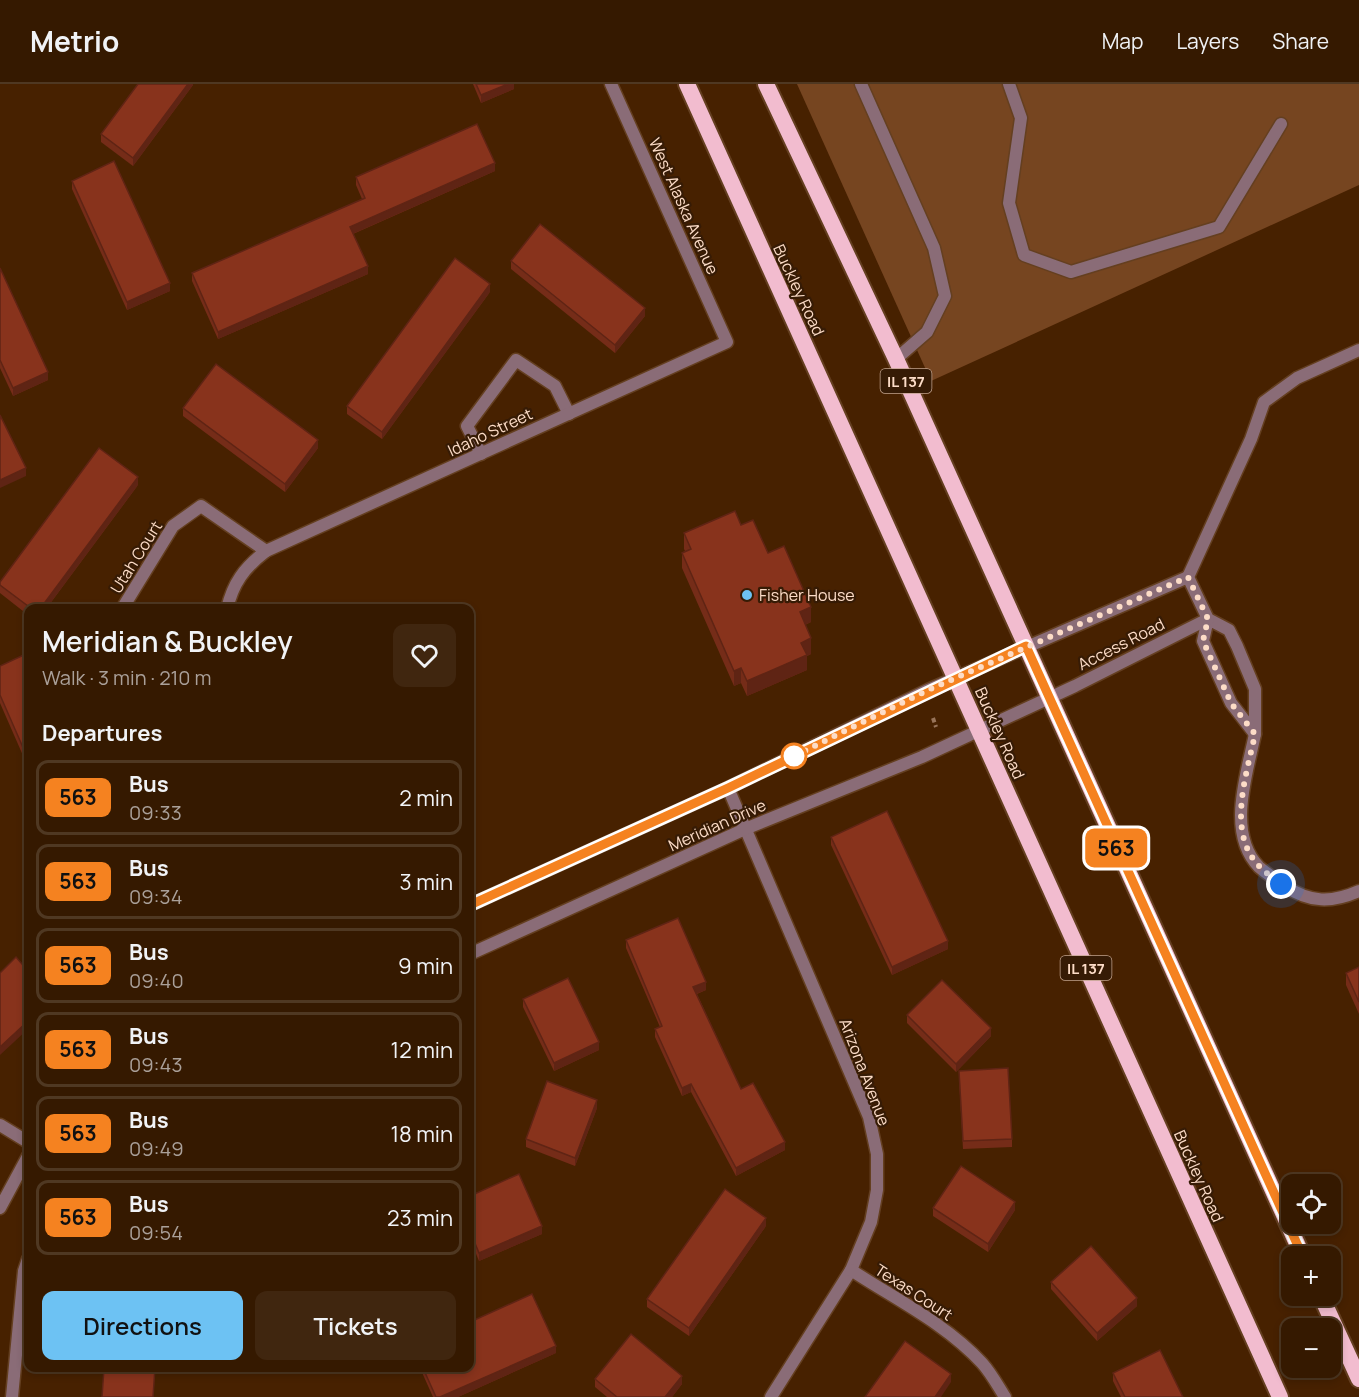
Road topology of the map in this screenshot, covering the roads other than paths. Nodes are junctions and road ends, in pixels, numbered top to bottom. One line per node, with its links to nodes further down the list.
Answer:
1 (611, 84): 7 (street, West Alaska Avenue)
2 (687, 84): 18 (highway, Buckley Road / IL 137)
3 (766, 84): 9 (highway, IL 137)
4 (861, 84): 9 (street)
5 (1009, 84): 6 (street)
6 (1281, 124)
7 (728, 342): 10 (street, Idaho Street)
8 (1359, 350): 13 (street)
9 (896, 359): 17 (highway, IL 137)
10 (569, 414): 11 (street, Idaho Street); 11 (street)
11 (481, 454): 12 (street, Idaho Street)
12 (266, 551): 14 (street, Utah Court); 15 (street, Idaho Street)
13 (1188, 577): 16 (street); 17 (street, Access Road)
14 (125, 604)
15 (228, 604)
16 (1208, 619): 19 (street, Access Road); 21 (street); 21 (street)
17 (1026, 646): 18 (street, Access Road); 19 (highway, IL 137)
18 (956, 678): 20 (highway, Buckley Road / IL 137); 22 (street, Meridian Drive)
19 (1048, 698): 20 (street, Access Road); 31 (highway, IL 137)
20 (979, 729): 23 (street, Meridian Drive); 39 (highway, Buckley Road / IL 137)
21 (1255, 734): 24 (street)
22 (728, 788): 23 (street, Arizona Avenue); 25 (street, Meridian Drive)
23 (745, 830): 26 (street, Meridian Drive); 33 (street, Arizona Avenue)
24 (1359, 891)
25 (474, 903)
26 (474, 952)
27 (0, 1125): 28 (street)
28 (24, 1140)
29 (24, 1163): 30 (street)
30 (0, 1208)
31 (1298, 1246)
32 (24, 1270): 36 (street)
33 (851, 1270): 37 (street, Arizona Avenue); 38 (street, Texas Court)
34 (1326, 1306): 35 (highway)
35 (1359, 1380)
36 (12, 1397)
37 (771, 1397)
38 (1005, 1397)
39 (1280, 1397)

